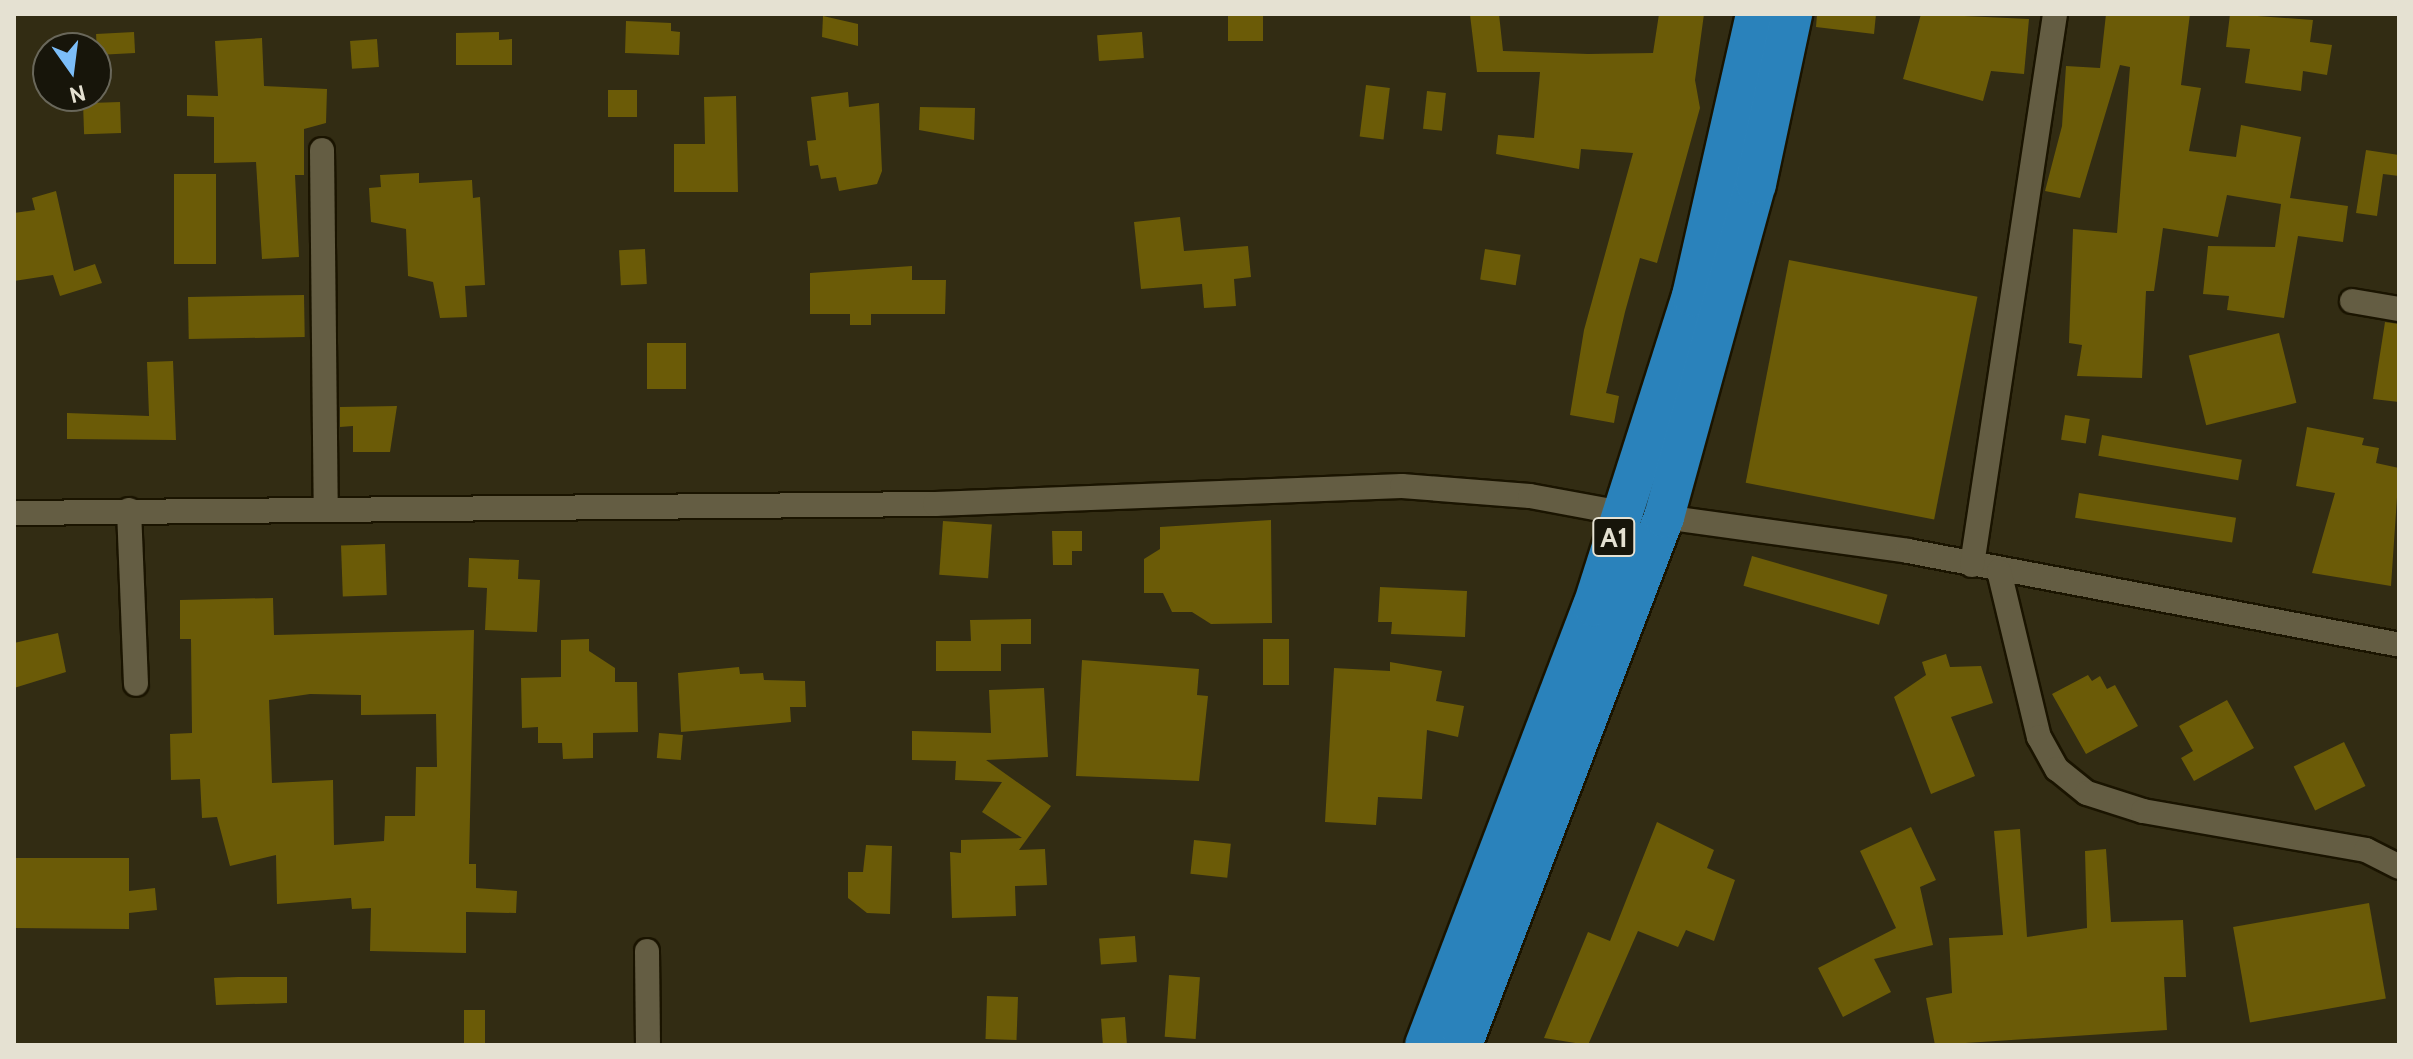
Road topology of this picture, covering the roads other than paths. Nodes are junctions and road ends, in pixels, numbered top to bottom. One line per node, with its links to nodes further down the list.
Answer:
1 (1756, 14): 10 (highway, A1)
2 (1792, 14): 11 (highway, A1)
3 (2055, 14): 12 (street)
4 (322, 150): 7 (street)
5 (2352, 301): 6 (street)
6 (2399, 309)
7 (326, 507): 8 (street); 10 (street)
8 (129, 510): 9 (street); 15 (street)
9 (14, 513)
10 (1622, 513): 19 (highway, A1)
11 (1664, 517): 12 (street); 20 (highway, A1)
12 (1972, 565): 13 (street)
13 (1999, 571): 14 (street); 16 (street)
14 (2399, 645)
15 (136, 684)
16 (2399, 867)
17 (647, 951): 18 (street)
18 (648, 1045)
19 (1425, 1045)
20 (1462, 1045)

